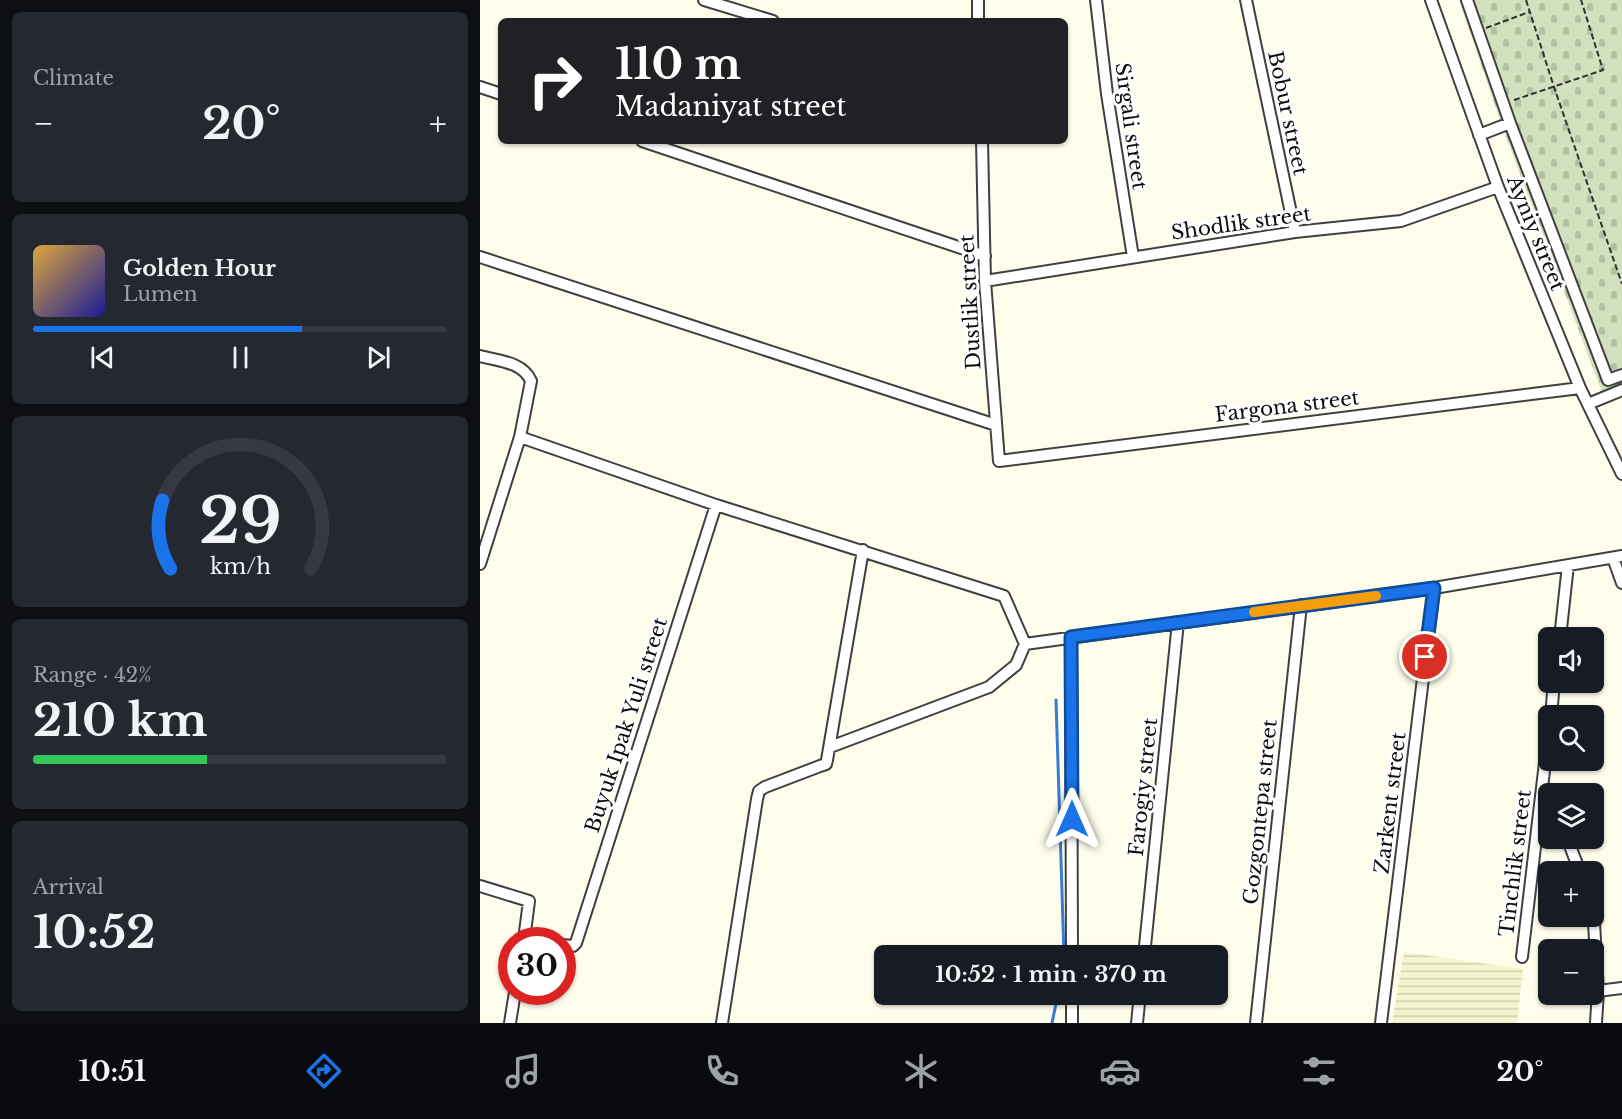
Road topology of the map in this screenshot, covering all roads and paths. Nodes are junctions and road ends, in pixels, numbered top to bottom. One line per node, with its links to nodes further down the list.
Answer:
1 (704, 0): 10 (street)
2 (978, 0): 11 (street)
3 (1096, 0): 25 (street, Sirgali street)
4 (1246, 0): 22 (street, Bobur street)
5 (1431, 0): 18 (street, Ayniy street)
6 (1467, 0): 12 (street)
7 (1526, 0): 9 (path)
8 (1581, 0): 14 (path)
9 (1530, 12): 12 (path); 14 (path)
10 (763, 18)
11 (978, 18)
12 (1478, 31): 16 (street)
13 (480, 87): 15 (street)
14 (1554, 87): 16 (path); 27 (path)
15 (498, 93)
16 (1503, 104): 17 (street)
17 (1510, 123): 18 (street); 29 (street)
18 (1479, 135): 21 (street, Ayniy street)
19 (651, 144): 23 (street)
20 (982, 144): 23 (street, Dustlik street)
21 (1498, 187): 22 (street, Shodlik street); 30 (street, Ayniy street)
22 (1295, 232): 25 (street, Shodlik street)
23 (985, 256): 26 (street, Dustlik street)
24 (480, 257): 33 (street)
25 (1133, 257): 26 (street, Shodlik street)
26 (985, 281): 33 (street, Dustlik street)
27 (1622, 284)
28 (480, 356): 34 (street)
29 (1622, 375)
30 (1580, 388): 32 (street, Ayniy street); 35 (street, Fargona street)
31 (1622, 390): 32 (street)
32 (1588, 404): 36 (street, Ayniy street)
33 (996, 425): 35 (street, Dustlik street)
34 (520, 437): 37 (street); 40 (street)
35 (999, 461)
36 (1622, 474)
37 (716, 504): 38 (street); 55 (street, Buyuk Ipak Yuli street)
38 (863, 550): 48 (street); 49 (street)
39 (1617, 557): 41 (street); 42 (street)
40 (480, 564)
41 (1568, 565): 43 (street); 46 (street)
42 (1622, 583)
43 (1434, 588): 44 (street); 70 (street, Zarkent street)
44 (1301, 605): 45 (street); 69 (street, Gozgontepa street)
45 (1178, 622): 47 (street); 57 (street, Farogiy street)
46 (1561, 627)
47 (1071, 637): 48 (street); 56 (street)
48 (1025, 644): 49 (street)
49 (830, 747): 66 (street)
50 (1544, 771): 51 (street, Tinchlik street)
51 (1543, 777): 52 (street); 58 (street, Tinchlik street)
52 (1545, 783)
53 (480, 886): 54 (street)
54 (526, 927)
55 (576, 943)
56 (1072, 945)
57 (1145, 945)
58 (1522, 957)
59 (1622, 988): 60 (street)
60 (1604, 990)
61 (513, 1005): 65 (street)
62 (1072, 1005): 67 (street)
63 (1139, 1005): 68 (street)
64 (1597, 1005): 71 (street)
65 (510, 1023)
66 (723, 1023)
67 (1072, 1023)
68 (1137, 1023)
69 (1256, 1023)
70 (1381, 1023)
71 (1596, 1023)

